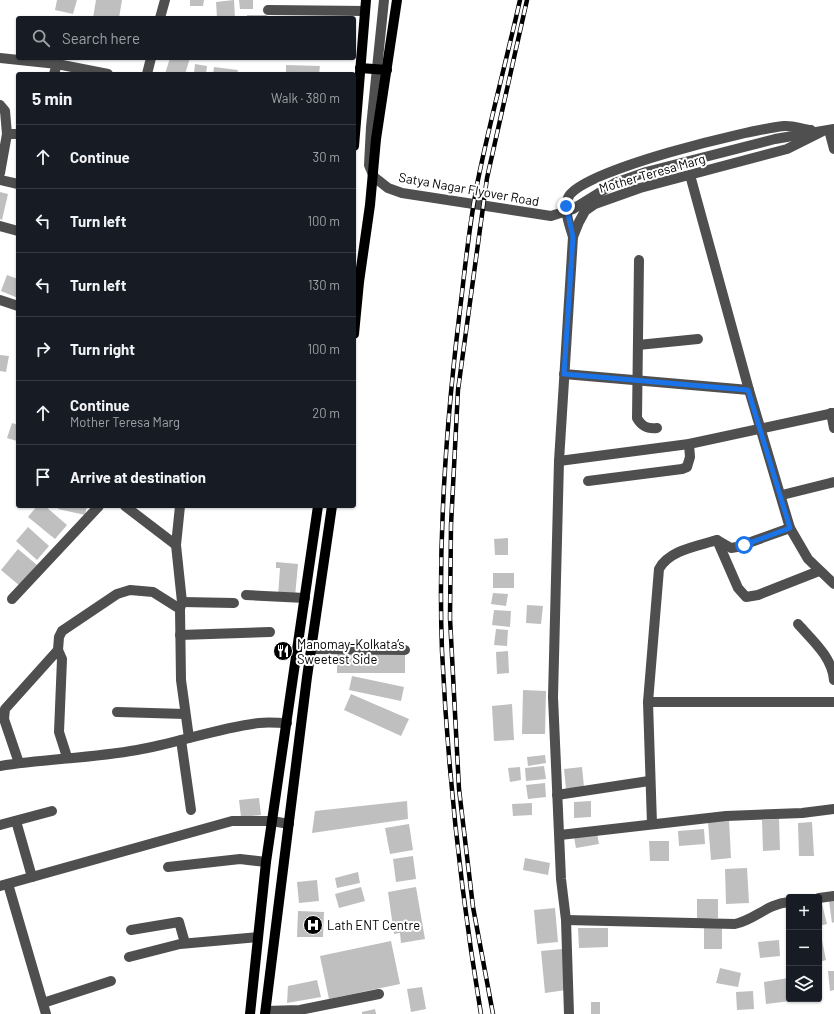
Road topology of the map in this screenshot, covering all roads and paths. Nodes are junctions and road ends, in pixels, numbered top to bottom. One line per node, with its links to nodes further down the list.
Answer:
1 (165, 0): 7 (street)
2 (366, 0): 6 (main road)
3 (384, 0): 20 (street, Satya Nagar Flyover Road)
4 (398, 0): 14 (main road)
5 (268, 10): 6 (street)
6 (365, 11): 13 (main road)
7 (161, 16)
8 (0, 58): 9 (street)
9 (16, 60)
10 (19, 60): 12 (street)
11 (150, 60): 17 (street)
12 (57, 64): 15 (street); 16 (street)
13 (360, 68): 14 (main road); 19 (main road)
14 (387, 70): 32 (main road)
15 (55, 72)
16 (98, 72)
17 (148, 72)
18 (0, 105): 21 (street)
19 (356, 105)
20 (828, 130): 23 (street); 25 (street, Mother Teresa Marg); 30 (street, Mother Teresa Marg)
21 (7, 134): 22 (street); 24 (street)
22 (16, 134)
23 (834, 149)
24 (0, 173)
25 (690, 175): 30 (street, Mother Teresa Marg); 40 (street)
26 (0, 180): 27 (street)
27 (16, 184)
28 (0, 226): 29 (street)
29 (16, 230)
30 (573, 237): 38 (street)
31 (639, 260): 37 (street)
32 (357, 281): 33 (main road)
33 (356, 299)
34 (0, 300): 35 (street)
35 (16, 305)
36 (698, 338): 37 (street)
37 (638, 345): 39 (street)
38 (564, 374): 39 (street); 46 (street)
39 (638, 380): 40 (street); 42 (street)
40 (748, 390): 44 (street)
41 (832, 413): 43 (street); 44 (street)
42 (657, 428)
43 (834, 428)
44 (760, 429): 45 (street); 49 (street)
45 (689, 444): 46 (street); 47 (street)
46 (559, 461): 82 (street)
47 (588, 482)
48 (834, 482): 49 (street)
49 (782, 495): 55 (street)
50 (97, 508): 61 (street)
51 (128, 508): 57 (street)
52 (180, 508): 57 (street)
53 (318, 508): 62 (main road)
54 (332, 508): 69 (main road)
55 (790, 528): 56 (street); 58 (street)
56 (717, 540): 58 (street); 72 (street)
57 (176, 544): 64 (street)
58 (819, 571): 59 (street)
59 (834, 584)
60 (246, 595): 62 (street)
61 (12, 598)
62 (304, 598): 76 (main road)
63 (234, 603): 64 (street)
64 (181, 606): 67 (street); 68 (street)
65 (798, 624): 71 (street)
66 (270, 632): 67 (street)
67 (180, 635): 75 (street)
68 (58, 650): 78 (street); 79 (street)
69 (312, 650): 70 (street); 88 (main road)
70 (405, 650)
71 (834, 680)
72 (648, 702): 73 (street); 81 (street)
73 (834, 702)
74 (117, 712): 75 (street)
75 (185, 714): 77 (street)
76 (287, 723): 77 (street); 87 (main road)
77 (185, 739): 78 (street); 84 (street)
78 (67, 757): 79 (street)
79 (19, 763): 80 (street)
80 (0, 766)
81 (649, 781): 82 (street); 89 (street)
82 (557, 795): 91 (street)
83 (834, 809): 89 (street)
84 (191, 810)
85 (52, 811): 86 (street)
86 (16, 821): 90 (street); 94 (street)
87 (272, 821): 88 (street); 92 (main road); 94 (street)
88 (289, 824): 107 (main road)
89 (652, 824): 91 (street)
90 (0, 825)
91 (560, 835): 99 (street)
92 (266, 862): 93 (street); 101 (main road)
93 (168, 867)
94 (32, 877): 95 (street)
95 (4, 885): 106 (street)
96 (834, 896): 97 (street)
97 (822, 898)
98 (786, 902): 99 (street)
99 (566, 920): 110 (street)
100 (132, 930): 102 (street)
101 (258, 937): 102 (street); 109 (main road)
102 (185, 943): 103 (street)
103 (129, 957)
104 (111, 981): 106 (street)
105 (380, 994): 107 (street)
106 (43, 1003): 108 (street)
107 (266, 1012)
108 (46, 1014)
109 (250, 1014)
110 (569, 1014)

